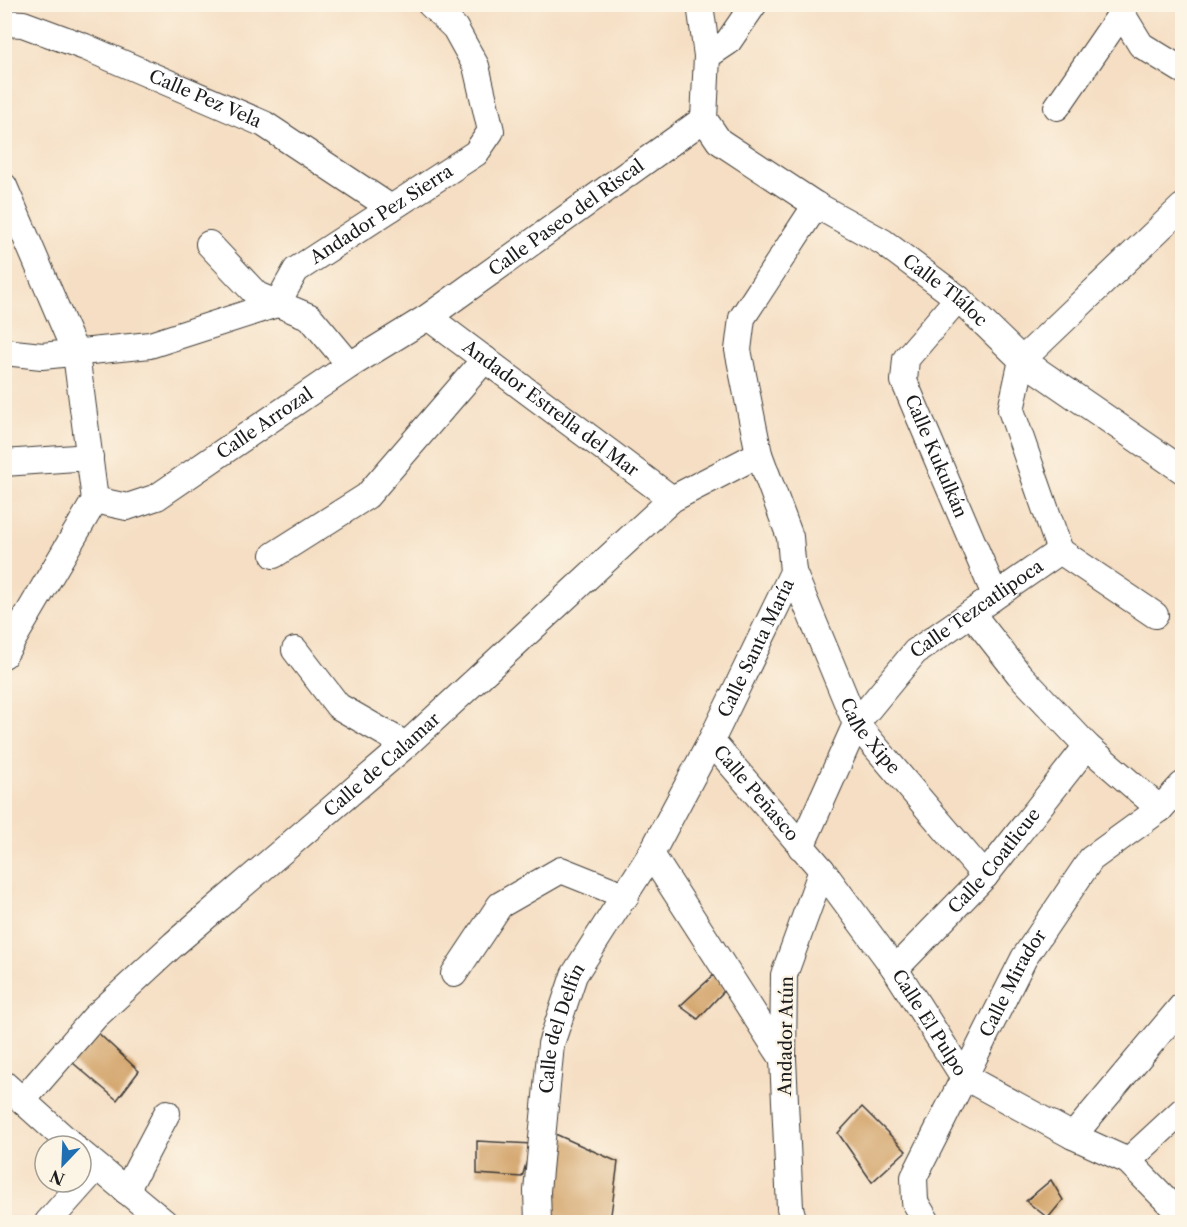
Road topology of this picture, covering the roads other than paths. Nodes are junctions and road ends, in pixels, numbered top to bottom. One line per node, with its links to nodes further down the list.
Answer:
1 (430, 4): 12 (street, Andador Pez Sierra)
2 (700, 4): 6 (street)
3 (754, 4): 6 (street)
4 (1119, 9): 7 (street); 8 (street)
5 (4, 23): 12 (street, Calle Pez Vela)
6 (707, 56): 9 (street)
7 (1182, 70)
8 (1057, 107)
9 (704, 119): 11 (street, Calle Tláloc); 17 (street, Calle Paseo del Riscal)
10 (4, 186): 19 (street)
11 (816, 205): 15 (street, Calle Tláloc); 23 (street, Calle Santa María)
12 (391, 208): 16 (street, Andador Pez Sierra)
13 (1181, 211): 21 (street)
14 (209, 244): 16 (street)
15 (958, 298): 21 (street, Calle Tláloc); 32 (street, Calle Kukulkán)
16 (277, 304): 19 (street); 22 (street)
17 (428, 317): 20 (street, Andador Estrella del Mar); 22 (street, Calle Arrozal)
18 (4, 352): 19 (street)
19 (76, 354): 24 (street)
20 (485, 359): 27 (street, Andador Estrella del Mar); 30 (street)
21 (1022, 360): 26 (street, Calle Tláloc); 29 (street, Calle Tezcatlipoca)
22 (350, 365): 28 (street, Calle Arrozal)
23 (759, 454): 27 (street, Calle de Calamar); 31 (street, Calle Santa María)
24 (90, 457): 25 (street); 28 (street)
25 (4, 463)
26 (1182, 470)
27 (672, 499): 39 (street, Calle de Calamar)
28 (95, 500): 36 (street)
29 (1060, 550): 32 (street, Calle Tezcatlipoca); 34 (street)
30 (274, 555)
31 (793, 572): 37 (street, Calle Xipe); 38 (street, Calle Santa María)
32 (995, 595): 33 (street, Calle Tezcatlipoca)
33 (972, 614): 37 (street, Calle Tezcatlipoca); 40 (street)
34 (1155, 615)
35 (295, 650): 39 (street)
36 (4, 655)
37 (856, 724): 43 (street, Calle Tezcatlipoca); 46 (street, Calle Xipe)
38 (711, 741): 43 (street, Calle Peñasco); 44 (street, Calle Santa María)
39 (406, 745): 53 (street, Calle de Calamar)
40 (1087, 746): 42 (street); 46 (street, Calle Coatlicue)
41 (1182, 785): 42 (street, Calle Mirador)
42 (1160, 809): 52 (street, Calle Mirador)
43 (801, 847): 45 (street, Calle El Pulpo)
44 (651, 854): 47 (street, Calle del Delfín); 51 (street)
45 (822, 870): 48 (street, Calle El Pulpo); 51 (street, Andador Atún)
46 (985, 876): 48 (street, Calle Coatlicue)
47 (626, 896): 49 (street); 66 (street, Calle del Delfín)
48 (895, 969): 52 (street, Calle El Pulpo)
49 (454, 974)
50 (1182, 1006): 57 (street)
51 (783, 1059): 62 (street, Andador Atún)
52 (963, 1076): 57 (street, Calle El Pulpo); 67 (street, Calle Mirador)
53 (14, 1092): 56 (street)
54 (1182, 1111): 58 (street)
55 (167, 1113): 60 (street)
56 (60, 1134)
57 (1073, 1136): 58 (street, Calle El Pulpo)
58 (1128, 1161): 63 (street, Calle El Pulpo)
59 (93, 1164): 60 (street)
60 (126, 1191): 65 (street)
61 (67, 1194): 64 (street)
62 (792, 1216)
63 (1182, 1216)
64 (48, 1222)
65 (164, 1222)
66 (538, 1222)
67 (927, 1222)

